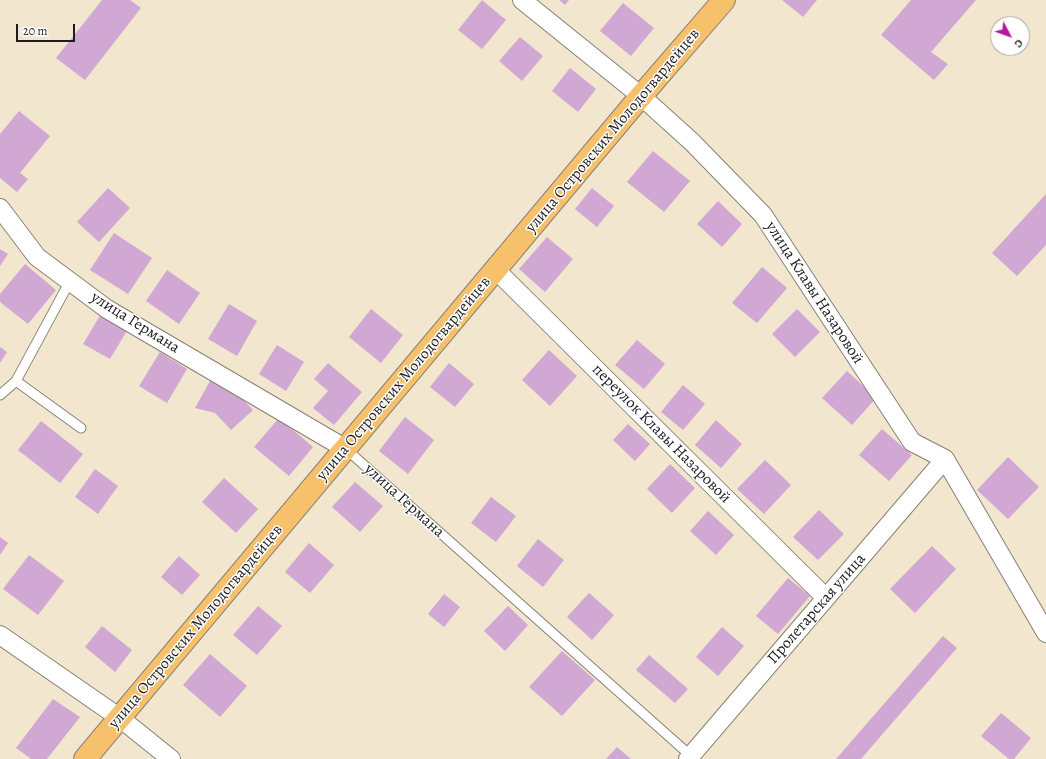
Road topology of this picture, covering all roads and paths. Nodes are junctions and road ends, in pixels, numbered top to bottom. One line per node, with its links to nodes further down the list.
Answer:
1 (522, 0): 3 (street, улица Клавы Назаровой)
2 (724, 0): 3 (main road, улица Островских Молодогвардейцев)
3 (642, 96): 5 (main road, улица Островских Молодогвардейцев); 11 (street, улица Клавы Назаровой)
4 (0, 208): 6 (street, улица Германа)
5 (496, 270): 10 (main road, улица Островских Молодогвардейцев); 12 (street, переулок Клавы Назаровой)
6 (70, 282): 7 (lane); 10 (street, улица Германа)
7 (16, 381): 8 (lane); 9 (lane)
8 (0, 395)
9 (81, 428)
10 (346, 449): 15 (main road, улица Островских Молодогвардейцев); 16 (lane, улица Германа)
11 (945, 459): 12 (street, Пролетарская улица); 13 (street)
12 (826, 598): 16 (street, Пролетарская улица)
13 (1046, 633)
14 (0, 634): 15 (street)
15 (120, 718): 17 (main road, улица Островских Молодогвардейцев); 18 (street)
16 (690, 758)
17 (85, 759)
18 (171, 759)

